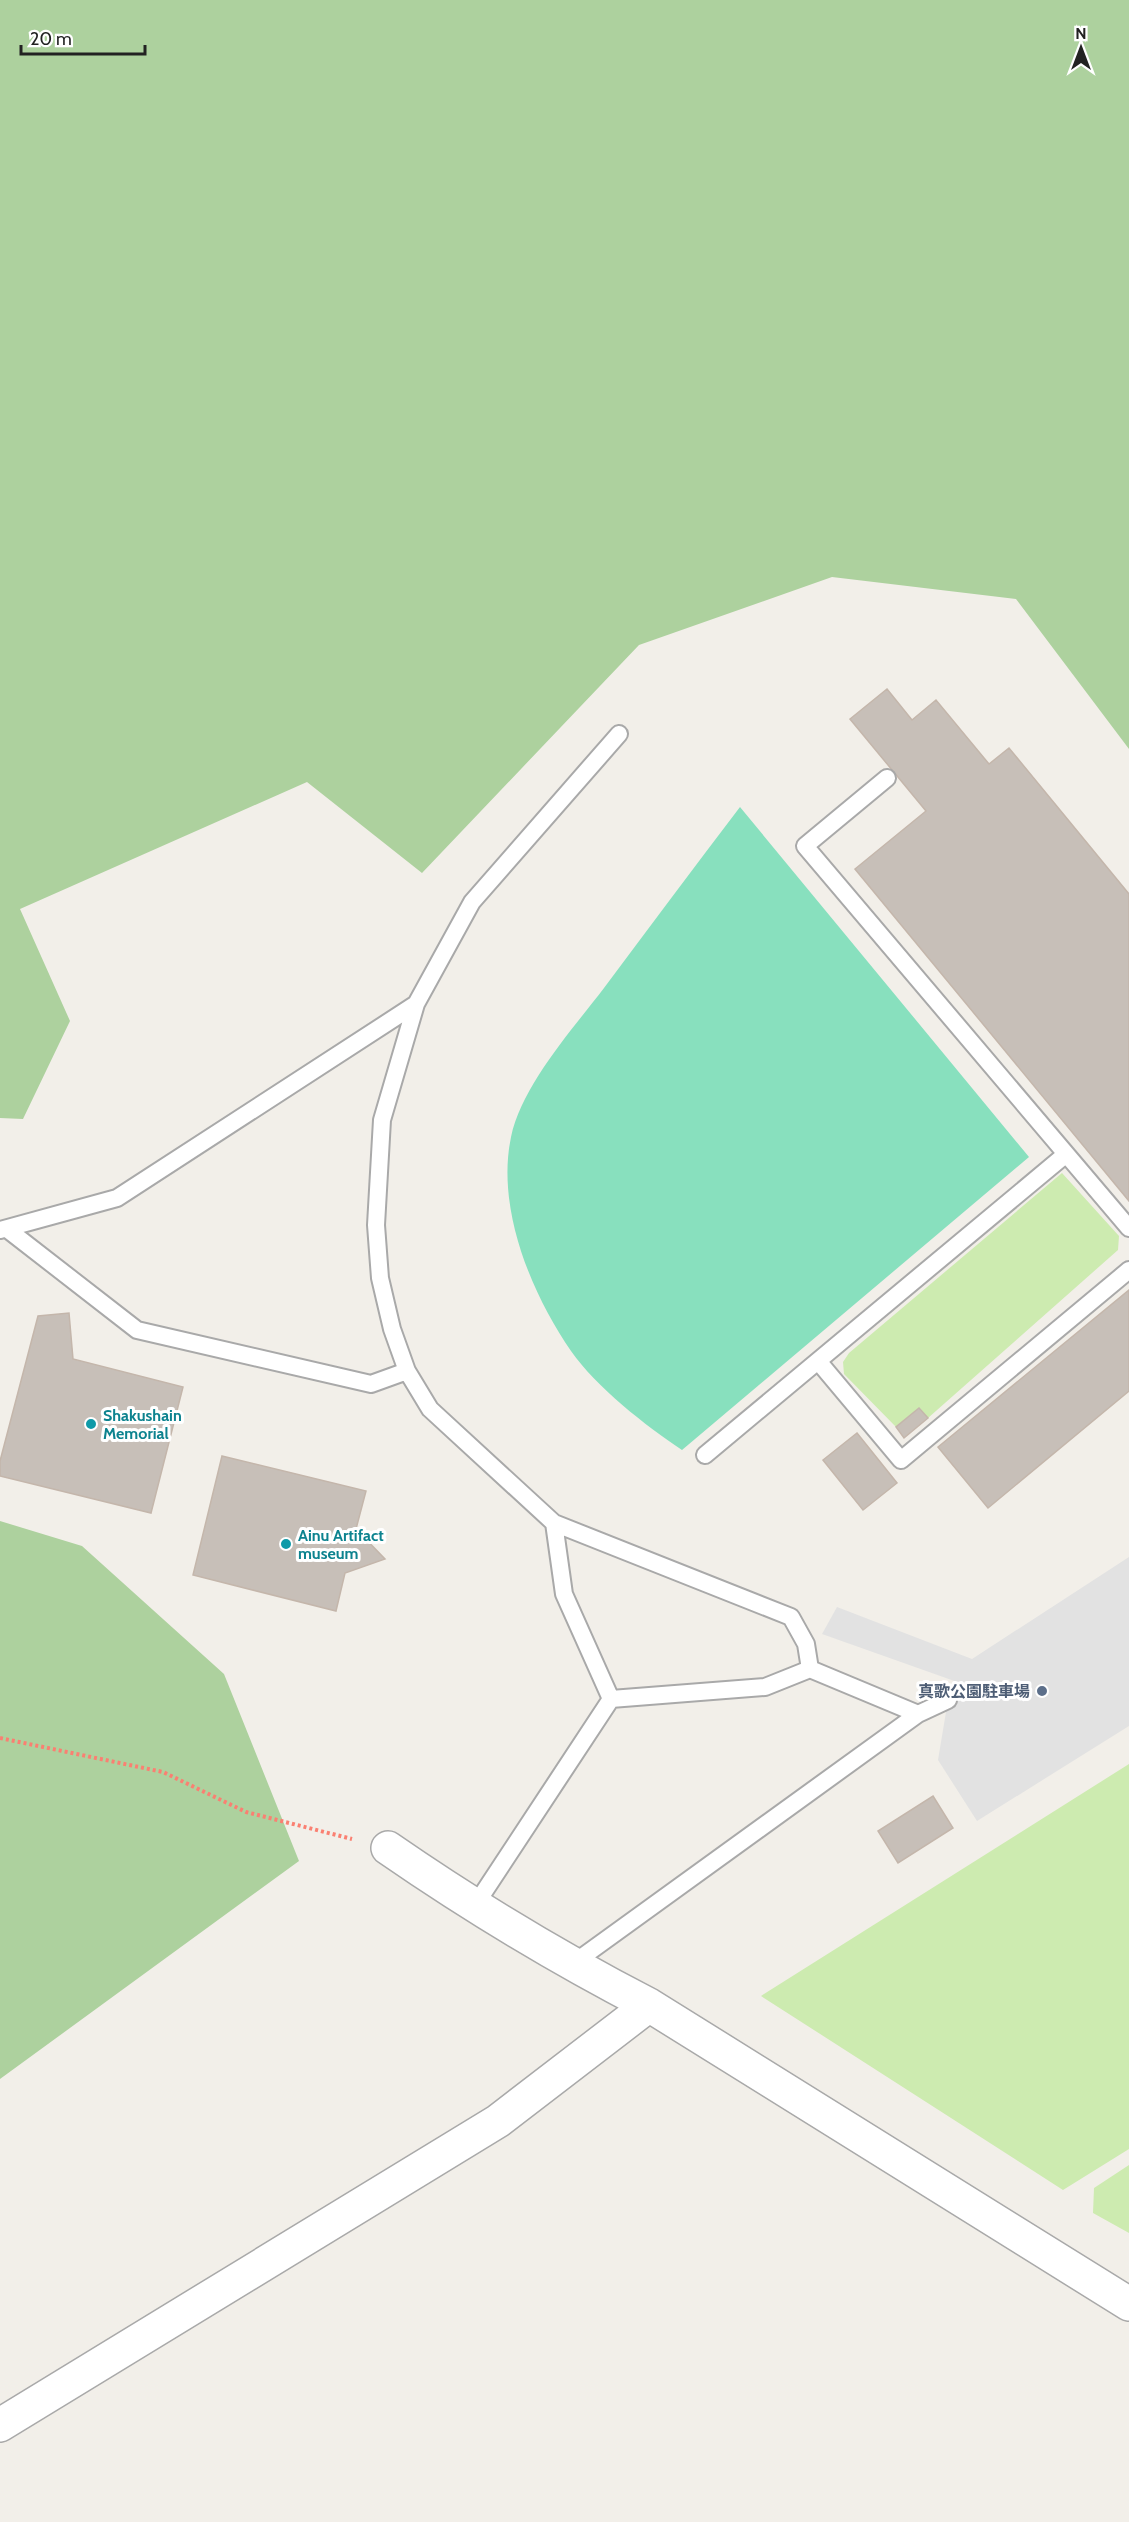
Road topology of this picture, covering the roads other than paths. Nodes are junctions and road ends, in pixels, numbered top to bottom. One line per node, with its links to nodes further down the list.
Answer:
1 (619, 734): 3 (lane)
2 (887, 778): 4 (lane)
3 (416, 1004): 6 (lane); 9 (lane)
4 (1065, 1155): 5 (lane); 8 (lane)
5 (1129, 1228)
6 (3, 1229): 9 (lane)
7 (1129, 1270): 8 (lane)
8 (818, 1361): 10 (lane)
9 (407, 1371): 11 (lane)
10 (705, 1455)
11 (554, 1523): 12 (lane); 13 (lane)
12 (810, 1669): 13 (lane); 15 (lane)
13 (611, 1699): 17 (lane)
14 (948, 1700): 15 (lane)
15 (918, 1714): 18 (lane)
16 (388, 1848): 17 (street)
17 (474, 1907): 18 (street)
18 (571, 1965): 19 (street)
19 (649, 2005): 20 (street); 21 (street)
20 (1129, 2304)
21 (0, 2425)

